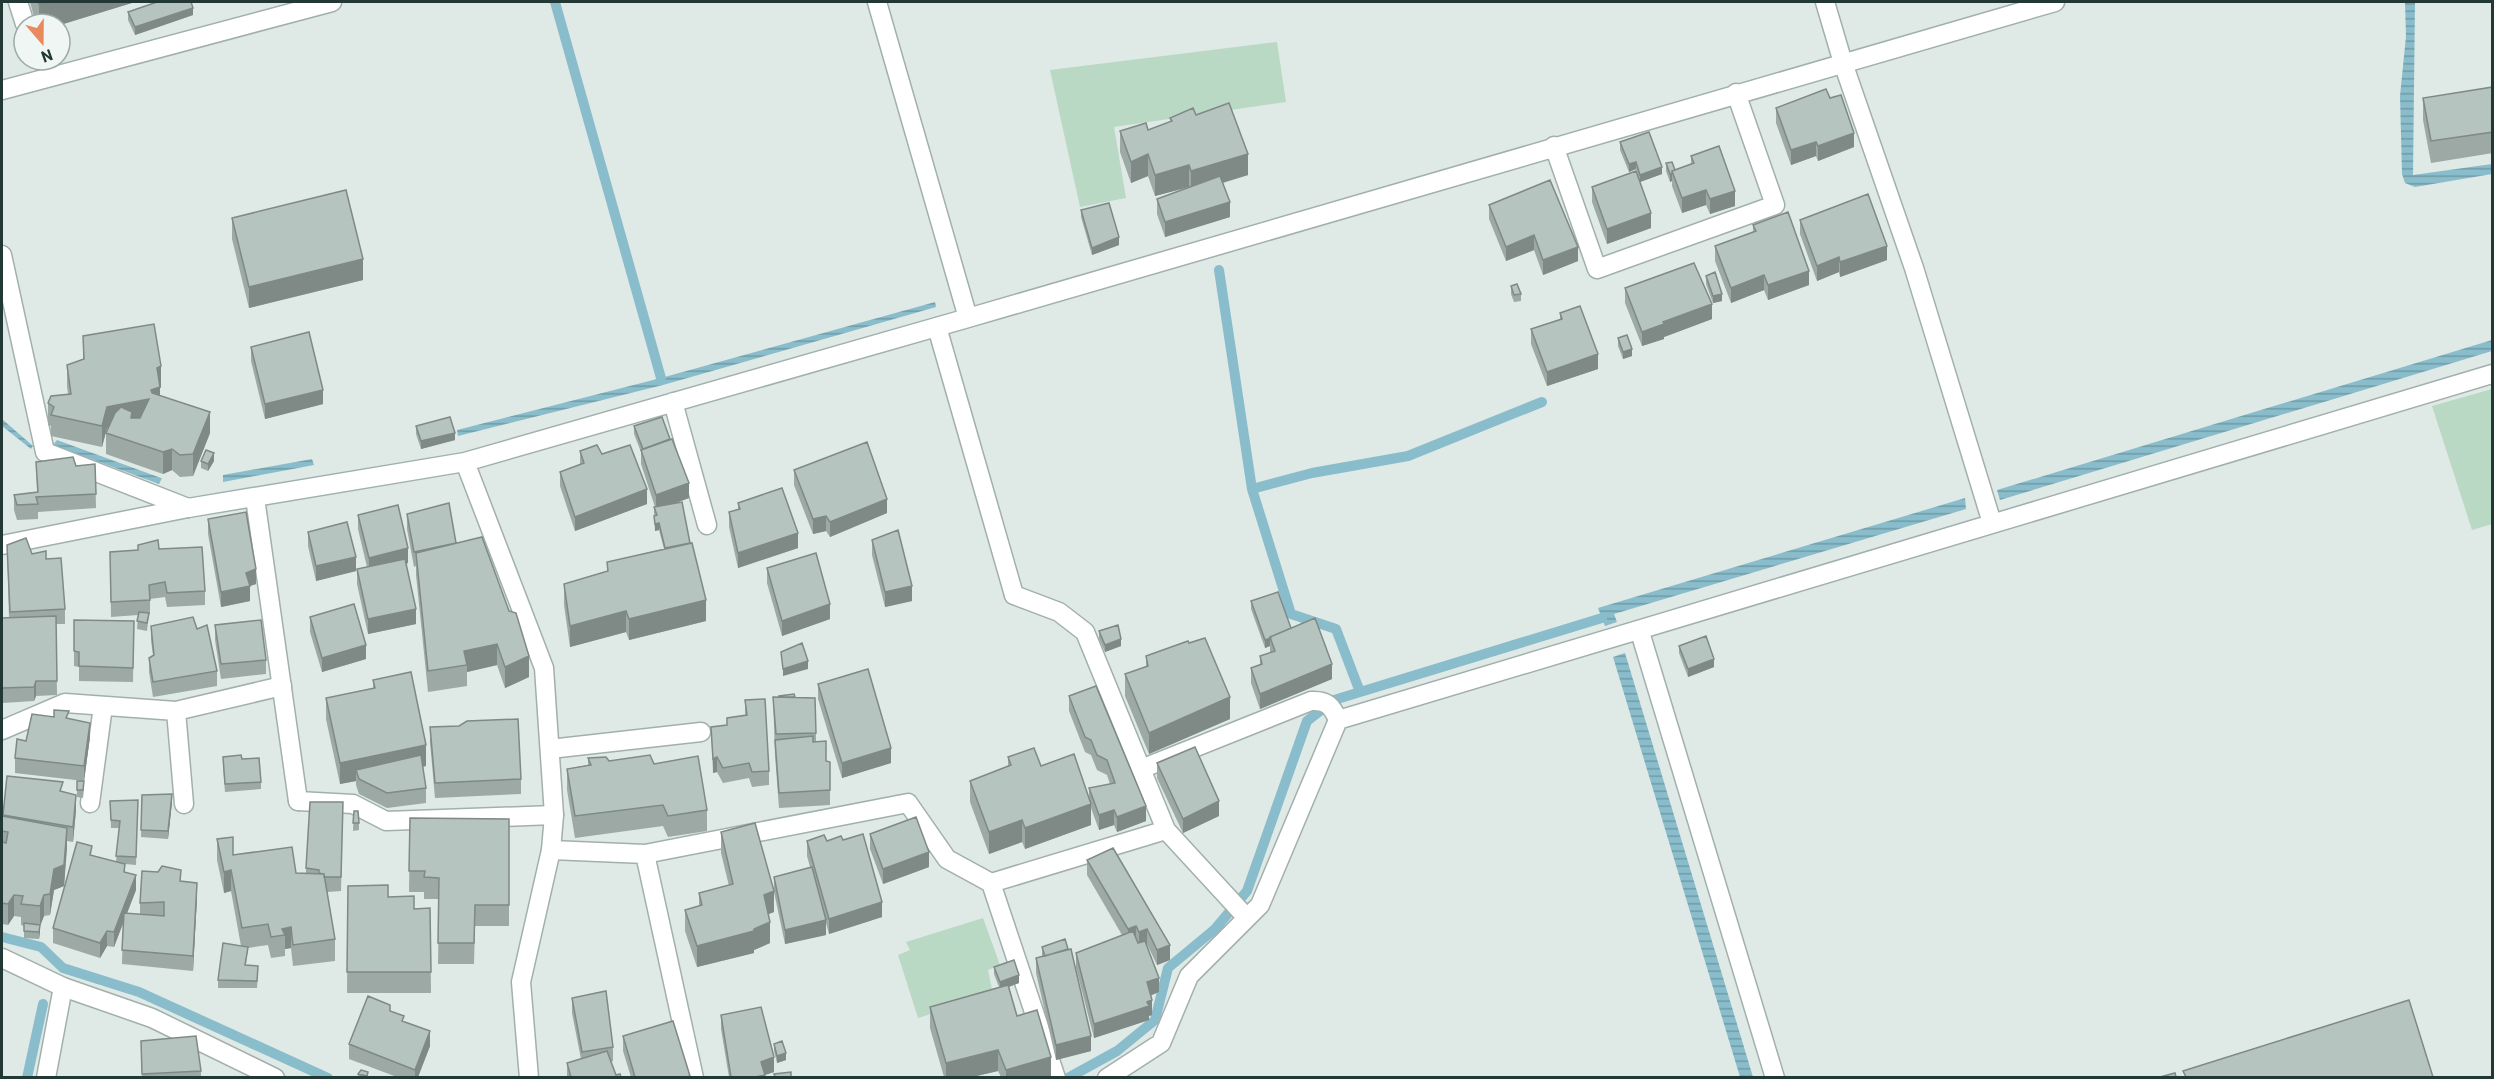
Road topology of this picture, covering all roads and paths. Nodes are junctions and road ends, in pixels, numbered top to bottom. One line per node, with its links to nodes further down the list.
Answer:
1 (332, 2): 6 (street)
2 (877, 2): 10 (street)
3 (1825, 2): 5 (street)
4 (2055, 2): 5 (street)
5 (1843, 63): 7 (street); 17 (street)
6 (2, 90)
7 (1736, 93): 8 (street); 8 (street)
8 (1554, 146): 10 (street)
9 (2, 255): 16 (street)
10 (968, 318): 11 (street)
11 (937, 327): 13 (street); 28 (street)
12 (2493, 374): 17 (street)
13 (673, 402): 14 (street); 18 (street)
14 (465, 462): 15 (street); 27 (street)
15 (255, 498): 16 (street); 21 (street)
16 (188, 508): 19 (street)
17 (1992, 523): 20 (street)
18 (707, 525)
19 (2, 545)
20 (1640, 632): 24 (street); 45 (street)
21 (282, 686): 23 (street); 31 (street)
22 (103, 706): 23 (street); 25 (street); 29 (street)
23 (176, 711): 30 (street)
24 (1338, 720): 28 (street); 36 (street)
25 (2, 730)
26 (701, 732): 27 (street)
27 (550, 749): 31 (street)
28 (1141, 769): 32 (street)
29 (90, 803)
30 (184, 804)
31 (555, 814): 33 (street)
32 (1166, 830): 35 (street); 36 (street)
33 (551, 850): 34 (street); 41 (street)
34 (645, 854): 35 (street); 42 (street)
35 (991, 883): 43 (street)
36 (1247, 918): 44 (street)
37 (2, 958): 38 (street)
38 (63, 987): 39 (street); 40 (street)
39 (46, 1077)
40 (275, 1077)
41 (529, 1077)
42 (694, 1077)
43 (1056, 1077)
44 (1107, 1077)
45 (1775, 1077)

